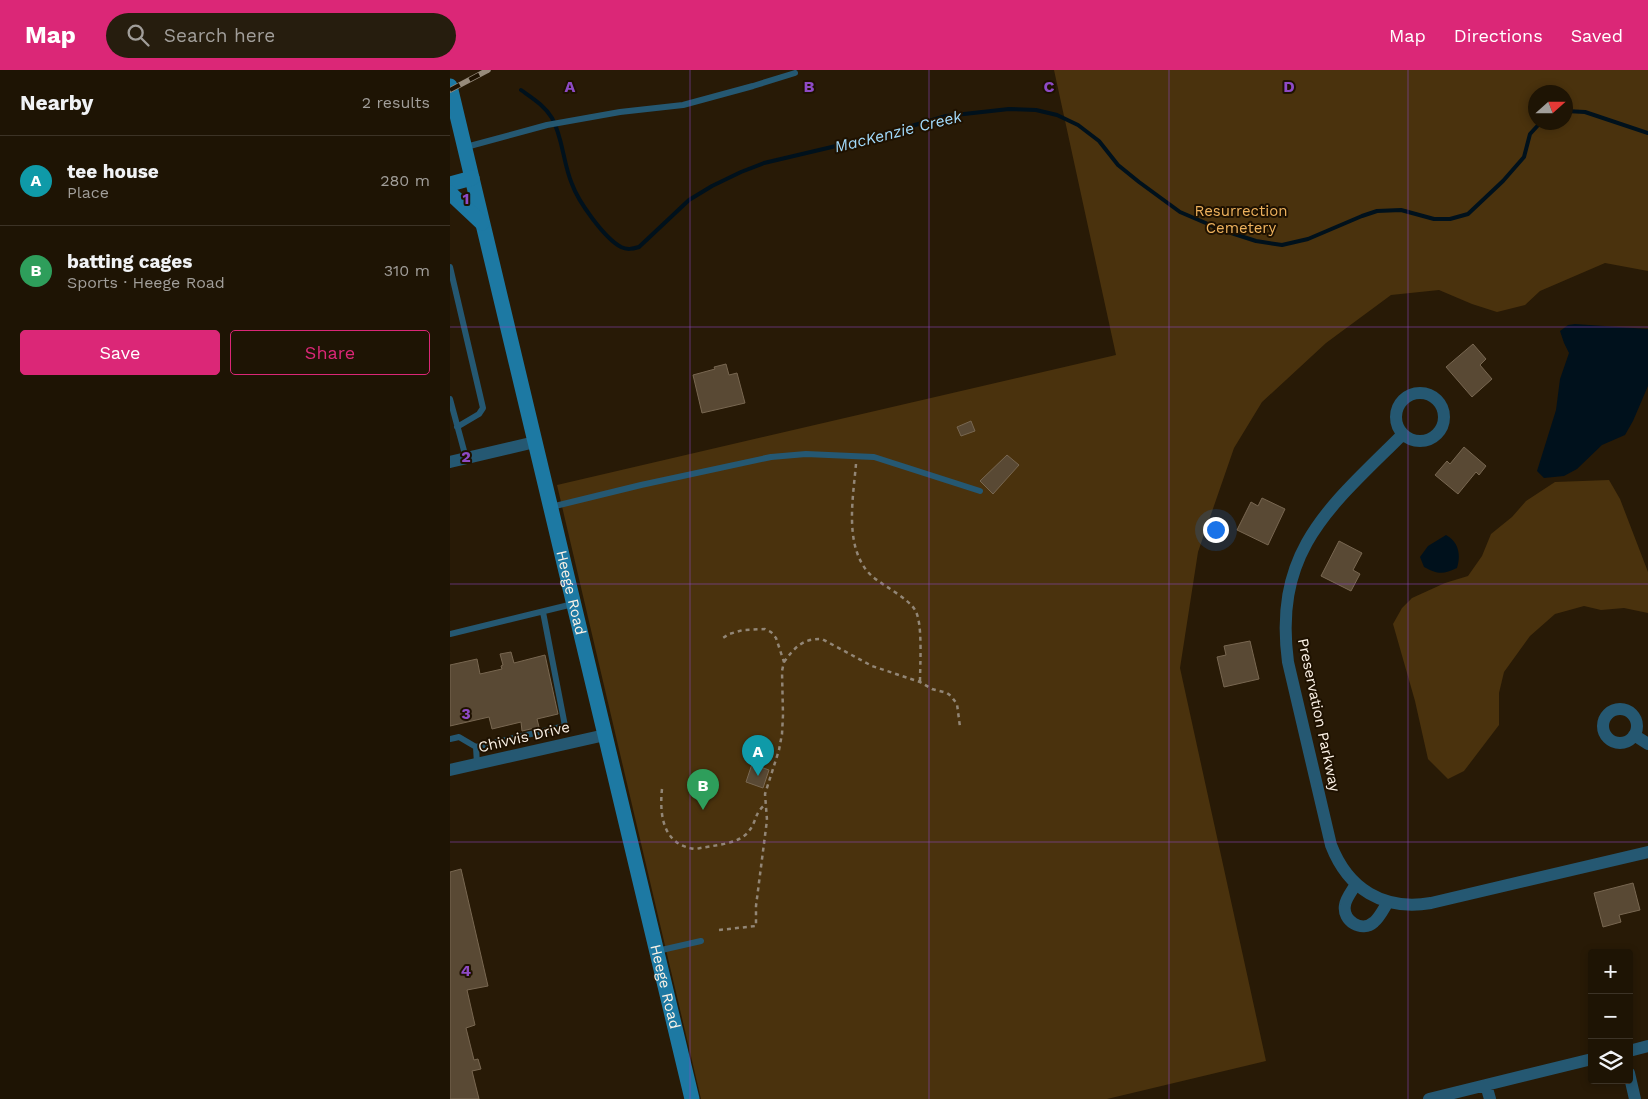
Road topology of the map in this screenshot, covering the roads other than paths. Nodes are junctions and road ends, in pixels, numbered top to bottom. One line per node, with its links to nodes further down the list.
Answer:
1 (795, 73): 3 (lane)
2 (450, 86): 3 (street, Heege Road)
3 (465, 148): 4 (street, Heege Road)
4 (472, 178): 5 (street); 7 (street, Heege Road)
5 (450, 184)
6 (450, 193): 7 (street)
7 (483, 224): 12 (street, Heege Road)
8 (450, 267): 10 (lane)
9 (450, 399): 10 (lane)
10 (457, 426): 13 (lane)
11 (1403, 434): 28 (street, Preservation Parkway)
12 (535, 442): 13 (street); 16 (street, Heege Road)
13 (466, 458): 14 (street)
14 (450, 462)
15 (980, 491): 16 (lane)
16 (551, 508): 17 (street, Heege Road)
17 (574, 604): 18 (lane); 20 (street, Heege Road)
18 (543, 612): 19 (lane); 24 (lane)
19 (450, 634)
20 (606, 735): 25 (street, Chivvis Drive); 31 (street, Heege Road)
21 (1634, 735): 23 (street)
22 (450, 739): 24 (lane)
23 (1648, 744)
24 (476, 746): 25 (lane)
25 (477, 764): 26 (street, Chivvis Drive)
26 (450, 770)
27 (1648, 852): 29 (street, Preservation Parkway)
28 (1356, 884): 29 (street, Preservation Parkway); 29 (street)
29 (1388, 902)
30 (701, 941): 31 (lane)
31 (657, 951): 37 (street, Heege Road)
32 (1648, 1046): 33 (street)
33 (1633, 1050)
34 (1588, 1061): 36 (street)
35 (1632, 1084): 40 (street)
36 (1486, 1085): 38 (street); 39 (street)
37 (692, 1099)
38 (1429, 1099)
39 (1490, 1099)
40 (1635, 1099)

